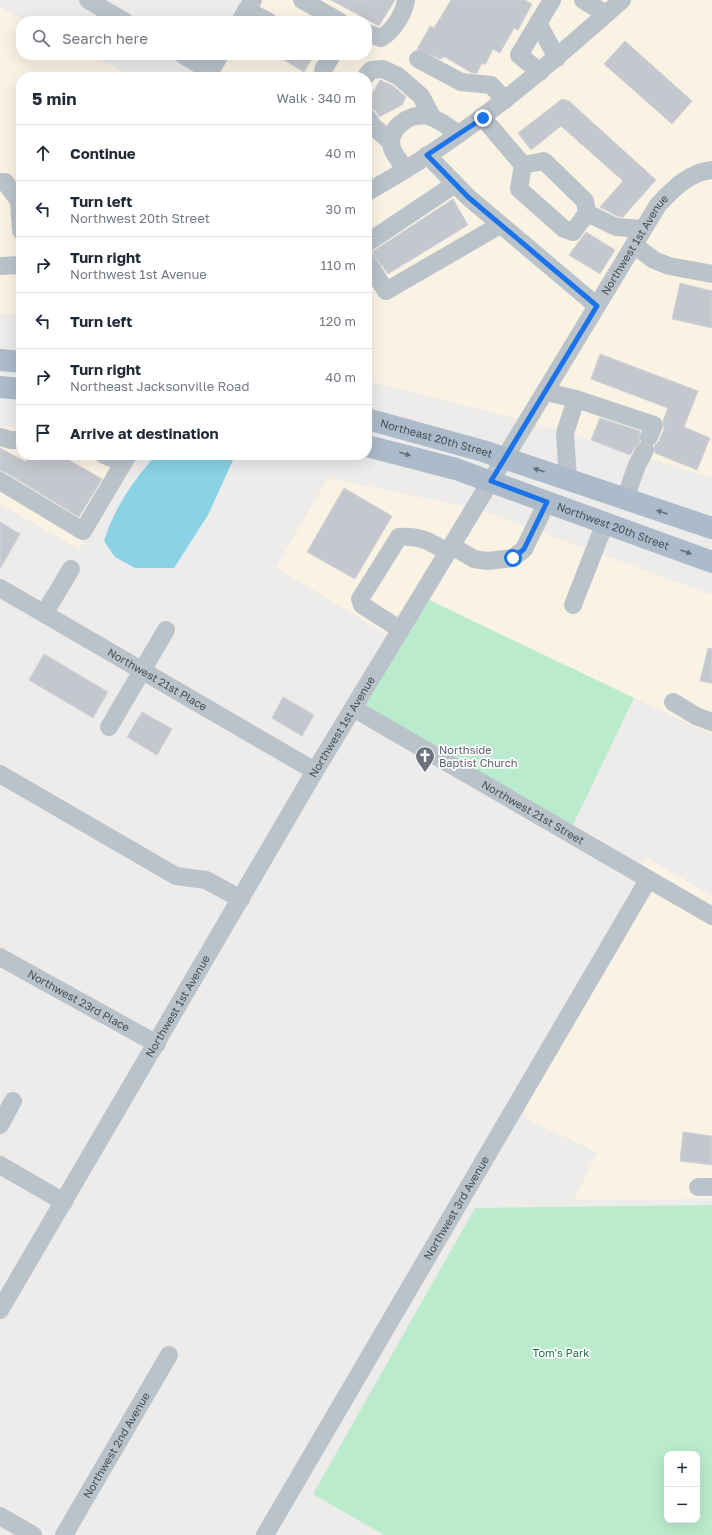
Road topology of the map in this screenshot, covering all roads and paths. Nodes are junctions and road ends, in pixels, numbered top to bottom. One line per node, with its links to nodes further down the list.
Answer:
1 (88, 0): 9 (street)
2 (302, 0): 11 (street)
3 (406, 0): 13 (street)
4 (552, 0): 12 (street)
5 (583, 0): 8 (street)
6 (622, 0): 8 (street)
7 (246, 10): 10 (street)
8 (606, 14): 14 (street)
9 (115, 16)
10 (258, 16)
11 (330, 16)
12 (538, 23): 14 (street); 21 (street)
13 (372, 35)
14 (557, 58): 21 (street)
15 (418, 59): 22 (street)
16 (190, 60): 18 (street)
17 (217, 60): 19 (street)
18 (206, 72)
19 (210, 72)
20 (369, 72): 23 (street)
21 (540, 72): 22 (street)
22 (505, 100): 24 (street)
23 (432, 118): 26 (street); 27 (street)
24 (483, 118): 26 (street); 29 (street)
25 (372, 125): 27 (street)
26 (459, 134): 28 (street)
27 (391, 142): 30 (street)
28 (427, 155): 30 (street); 33 (street)
29 (523, 165): 36 (street); 36 (street)
30 (405, 169): 34 (street)
31 (712, 170): 38 (street, Northwest 1st Avenue)
32 (0, 182): 35 (street)
33 (455, 184): 37 (street); 39 (street)
34 (372, 189)
35 (16, 197)
36 (587, 213): 38 (street)
37 (500, 225): 43 (street); 45 (street)
38 (643, 229): 40 (street, Northwest 1st Avenue)
39 (372, 240)
40 (634, 245): 44 (street); 45 (street, Northwest 1st Avenue)
41 (16, 265): 42 (street)
42 (0, 266)
43 (372, 269)
44 (712, 274)
45 (597, 306): 50 (street, Northwest 1st Avenue)
46 (0, 360): 47 (main road)
47 (16, 362)
48 (0, 387): 49 (main road)
49 (16, 389)
50 (546, 392): 51 (street); 56 (street, Northwest 1st Avenue)
51 (576, 399): 58 (street); 61 (street)
52 (372, 420): 56 (main road, Northeast 20th Street)
53 (0, 437): 54 (street)
54 (16, 440)
55 (372, 447): 60 (main road, one-way to 60)
56 (505, 459): 58 (main road, one-way to 56); 60 (street, Northwest 1st Avenue)
57 (125, 460): 59 (street)
58 (568, 480): 61 (main road)
59 (0, 481)
60 (491, 481): 62 (main road, Northwest 20th Street); 65 (street, Northwest 1st Avenue)
61 (625, 499): 64 (main road, one-way to 61)
62 (547, 502): 63 (main road, Northwest 20th Street); 65 (street)
63 (605, 523): 66 (main road, Northwest 20th Street, one-way to 66); 69 (street)
64 (712, 528)
65 (450, 549): 72 (street, Northwest 1st Avenue); 72 (street)
66 (712, 562)
67 (71, 569): 70 (street)
68 (0, 588): 70 (street, Northwest 21st Place)
69 (573, 605)
70 (44, 614): 73 (street, Northwest 21st Place)
71 (166, 630): 73 (street)
72 (401, 630): 75 (street, Northwest 1st Avenue)
73 (142, 671): 77 (street); 79 (street, Northwest 21st Place)
74 (673, 702): 76 (street)
75 (353, 708): 79 (street, Northwest 1st Avenue); 81 (street, Northwest 21st Street)
76 (712, 722)
77 (109, 727)
78 (0, 759): 80 (street)
79 (315, 771): 82 (street, Northwest 1st Avenue)
80 (7, 778): 82 (street)
81 (648, 880): 83 (street, Northwest 21st Street); 95 (street, Northwest 3rd Avenue)
82 (241, 899): 85 (street, Northwest 1st Avenue)
83 (712, 916)
84 (0, 957): 85 (street, Northwest 23rd Place)
85 (157, 1044): 89 (street, Northwest 1st Avenue)
86 (13, 1101): 87 (street)
87 (0, 1125)
88 (0, 1165): 89 (street)
89 (64, 1202): 90 (street, Northwest 1st Avenue)
90 (0, 1310)
91 (169, 1356): 94 (street, Northwest 2nd Avenue)
92 (0, 1516): 93 (street)
93 (33, 1535)
94 (64, 1535)
95 (265, 1535)

